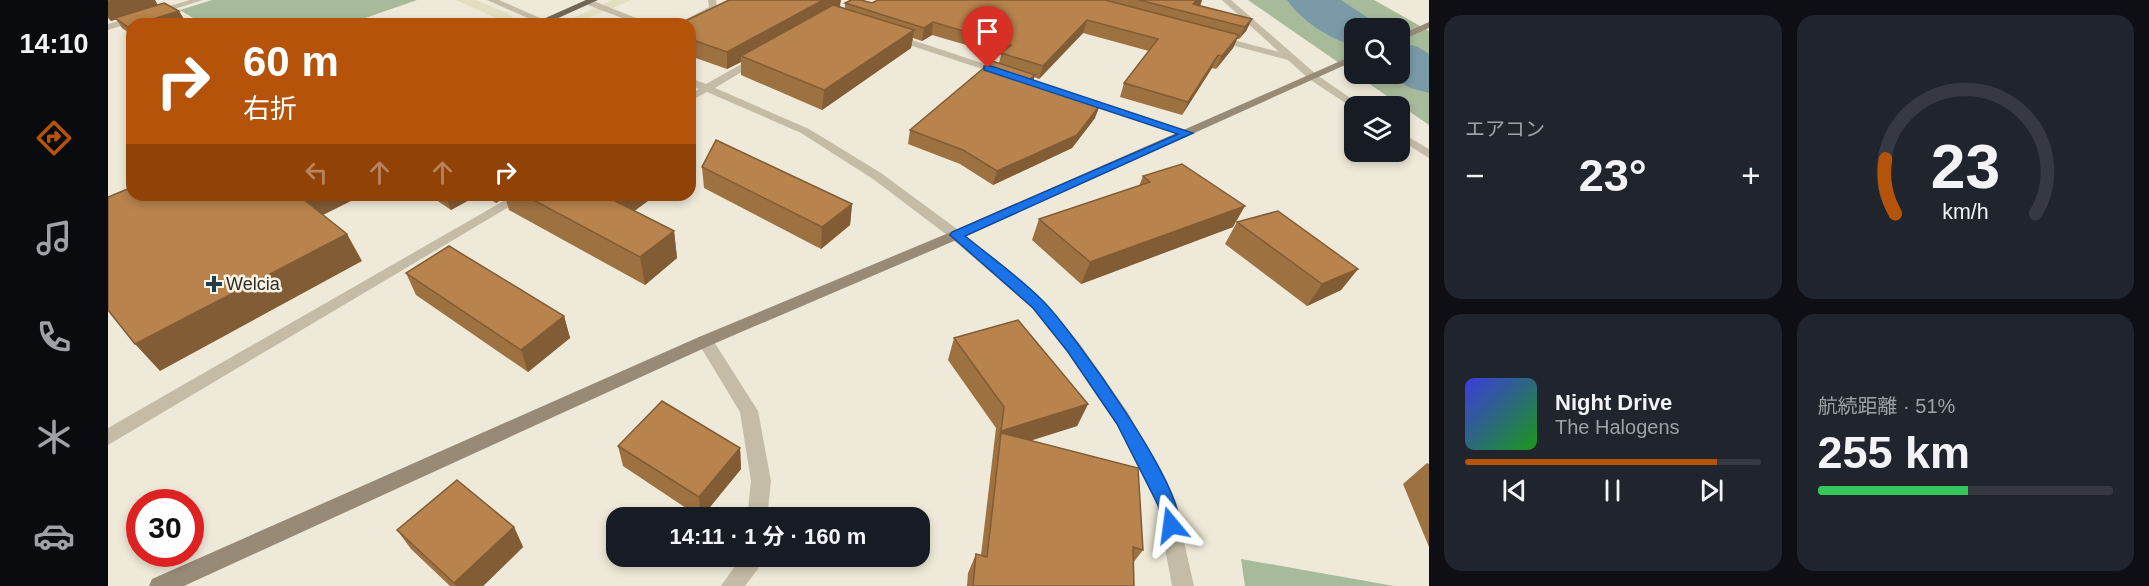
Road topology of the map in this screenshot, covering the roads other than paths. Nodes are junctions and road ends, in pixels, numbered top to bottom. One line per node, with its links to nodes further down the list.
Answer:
1 (199, 0): 6 (street)
2 (491, 0): 7 (street)
3 (712, 0): 10 (street)
4 (1226, 0): 18 (street)
5 (591, 1): 8 (main road); 9 (street)
6 (138, 18)
7 (532, 18)
8 (554, 18)
9 (632, 18)
10 (694, 18)
11 (126, 22): 12 (street)
12 (108, 27)
13 (1425, 27): 14 (street)
14 (1410, 34)
15 (888, 35): 25 (street)
16 (1210, 36): 18 (street)
17 (765, 55): 22 (street)
18 (1291, 58): 20 (street)
19 (1344, 63): 20 (street)
20 (1313, 77): 24 (street); 25 (street)
21 (696, 83): 22 (street)
22 (707, 88): 23 (street); 29 (street)
23 (696, 94)
24 (1344, 97)
25 (1187, 133): 29 (street)
26 (1410, 142): 27 (street)
27 (1429, 154)
28 (513, 201): 31 (street)
29 (956, 235): 30 (street); 36 (street)
30 (705, 341): 32 (street); 34 (street)
31 (108, 437)
32 (757, 507)
33 (747, 567): 35 (street)
34 (160, 586)
35 (732, 586)
36 (1183, 586)

